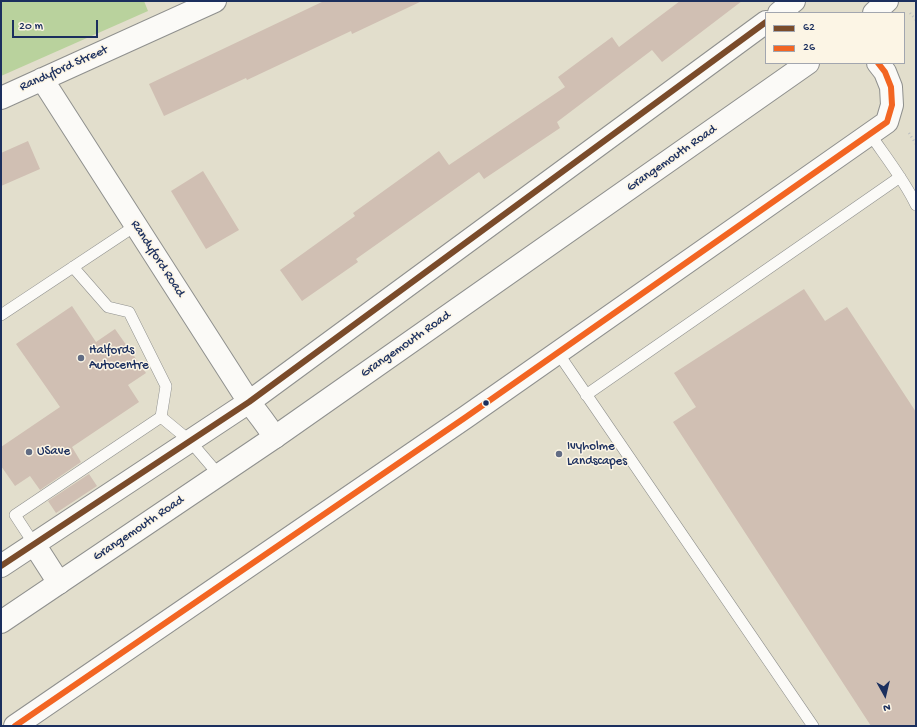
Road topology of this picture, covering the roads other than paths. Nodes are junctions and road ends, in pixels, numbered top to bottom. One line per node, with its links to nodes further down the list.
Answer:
1 (214, 1): 4 (street, Randyford Street)
2 (794, 1): 5 (street)
3 (887, 1): 6 (street)
4 (179, 8): 10 (street, Randyford Street)
5 (780, 12)
6 (875, 12)
7 (765, 23): 20 (street)
8 (807, 64): 22 (street, Grangemouth Road)
9 (879, 64): 12 (street)
10 (42, 79): 11 (street, Randyford Street); 15 (street, Randyford Road)
11 (1, 98)
12 (870, 134): 13 (lane); 18 (street)
13 (900, 177): 14 (lane); 19 (lane)
14 (916, 206)
15 (135, 226): 16 (lane); 20 (street, Randyford Road)
16 (73, 267): 17 (lane); 21 (lane)
17 (1, 315)
18 (558, 353): 19 (lane); 29 (street)
19 (586, 395): 30 (lane)
20 (248, 402): 22 (street, Randyford Road); 23 (street)
21 (161, 417): 23 (lane); 25 (lane)
22 (275, 437): 24 (street, Grangemouth Road)
23 (190, 441): 24 (lane); 25 (street)
24 (219, 475): 27 (street, Grangemouth Road)
25 (34, 544): 26 (street); 27 (street)
26 (1, 566)
27 (59, 583): 28 (street, Grangemouth Road)
28 (1, 622)
29 (15, 726)
30 (813, 726)

